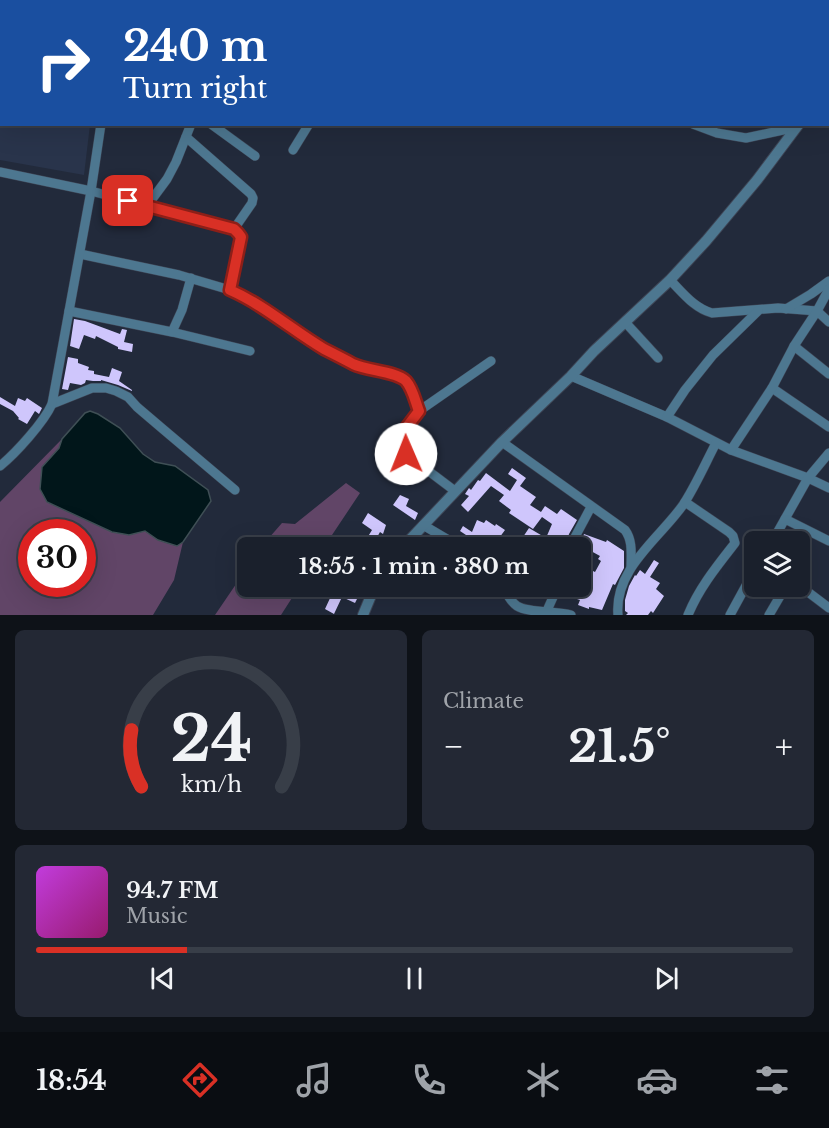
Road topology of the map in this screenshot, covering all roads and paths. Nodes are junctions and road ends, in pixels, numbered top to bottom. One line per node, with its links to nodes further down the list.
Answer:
1 (100, 126): 11 (street)
2 (189, 126): 7 (street)
3 (214, 126): 9 (street)
4 (308, 126): 8 (street)
5 (698, 126): 6 (street)
6 (798, 126): 16 (street)
7 (186, 137): 12 (street); 13 (street)
8 (293, 150)
9 (255, 156)
10 (0, 172): 11 (street)
11 (91, 191): 12 (street); 14 (street)
12 (147, 206): 13 (street)
13 (234, 229): 19 (street)
14 (80, 254): 15 (street); 22 (street)
15 (191, 278): 19 (street); 26 (street)
16 (670, 280): 21 (street); 24 (street)
17 (829, 282): 20 (street)
18 (829, 289): 23 (street)
19 (230, 290): 35 (street)
20 (786, 309): 21 (street); 23 (street)
21 (758, 310): 36 (street)
22 (69, 311): 26 (street); 34 (street)
23 (817, 311): 25 (street); 27 (street)
24 (625, 322): 29 (street); 32 (street)
25 (829, 322)
26 (172, 332): 28 (street)
27 (794, 346): 31 (street); 33 (street)
28 (250, 351)
29 (658, 358)
30 (491, 361): 35 (street)
31 (829, 374)
32 (571, 376): 36 (street); 38 (street)
33 (772, 388): 37 (street); 40 (street)
34 (52, 404): 42 (street); 45 (street)
35 (419, 411): 46 (street)
36 (666, 417): 39 (street)
37 (829, 427)
38 (502, 442): 46 (street); 48 (street)
39 (716, 442): 40 (street); 47 (street)
40 (731, 450): 43 (street)
41 (829, 453): 43 (street)
42 (0, 466)
43 (808, 478): 44 (street); 49 (street)
44 (829, 488)
45 (235, 490)
46 (455, 491): 50 (street)
47 (684, 502): 56 (street); 68 (street)
48 (591, 507): 54 (street); 56 (street)
49 (785, 519): 51 (street); 55 (street)
50 (423, 525): 52 (street); 53 (street)
51 (778, 531)
52 (412, 537)
53 (443, 537)
54 (575, 537)
55 (829, 541)
56 (631, 567): 67 (street)
57 (744, 589): 69 (street)
58 (810, 594): 63 (street)
59 (370, 597): 65 (street)
60 (509, 597): 64 (street)
61 (553, 597): 64 (street)
62 (780, 597): 70 (street)
63 (829, 608)
64 (545, 613): 66 (street)
65 (363, 615)
66 (571, 615)
67 (618, 615)
68 (688, 615)
69 (730, 615)
70 (769, 615)

